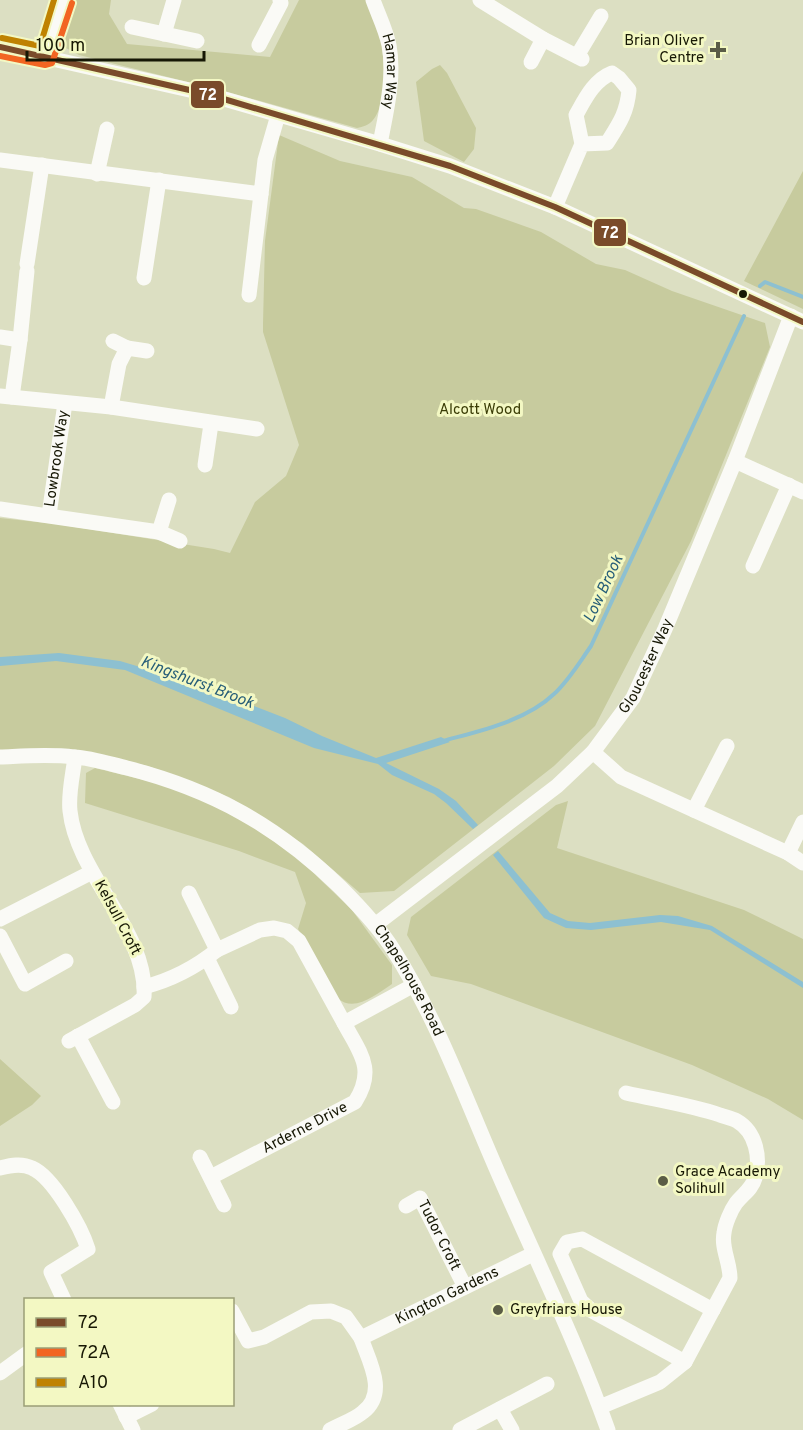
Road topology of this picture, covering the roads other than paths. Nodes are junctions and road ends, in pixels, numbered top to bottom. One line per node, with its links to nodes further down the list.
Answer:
1 (63, 0): 14 (street)
2 (174, 0): 9 (street)
3 (280, 0): 12 (street)
4 (373, 0): 18 (street, Hamar Way)
5 (480, 0): 6 (street)
6 (501, 5): 10 (street)
7 (601, 16): 10 (street)
8 (132, 27): 9 (street)
9 (164, 34): 11 (street)
10 (543, 39): 15 (street)
11 (197, 41)
12 (259, 45)
13 (0, 47): 14 (street)
14 (46, 56): 16 (street)
15 (531, 63)
16 (278, 115): 18 (street); 24 (street)
17 (107, 129): 22 (street)
18 (380, 144): 25 (street)
19 (582, 144): 19 (street); 25 (street)
20 (0, 160): 21 (street)
21 (42, 165): 22 (street); 30 (street)
22 (97, 174): 23 (street)
23 (159, 180): 24 (street); 26 (street)
24 (261, 194): 27 (street)
25 (555, 207): 28 (street)
26 (144, 278)
27 (249, 295)
28 (797, 319): 37 (street, Gloucester Way)
29 (1, 337): 30 (street)
30 (20, 340): 32 (street)
31 (147, 351): 34 (street)
32 (6, 397): 33 (street)
33 (65, 403): 34 (street); 42 (street, Lowbrook Way)
34 (111, 407): 35 (street)
35 (211, 423): 36 (street); 38 (street)
36 (257, 429)
37 (735, 460): 39 (street); 47 (street, Gloucester Way)
38 (205, 465)
39 (796, 489): 45 (street)
40 (169, 500): 43 (street)
41 (0, 509): 42 (street, Lowbrook Way)
42 (49, 515): 43 (street, Lowbrook Way)
43 (159, 532): 44 (street, Lowbrook Way)
44 (180, 541)
45 (753, 566)
46 (727, 746): 50 (street)
47 (593, 752): 50 (street); 57 (street, Gloucester Way)
48 (0, 757): 49 (street, Chapelhouse Road)
49 (75, 757): 54 (street, Kelsull Croft); 57 (street, Chapelhouse Road)
50 (694, 810): 52 (street)
51 (803, 822): 52 (street)
52 (788, 853): 53 (street)
53 (803, 863)
54 (92, 872): 56 (street); 62 (street, Kelsull Croft)
55 (189, 893): 59 (street)
56 (0, 919)
57 (375, 925): 61 (street, Chapelhouse Road)
58 (0, 936): 60 (street)
59 (211, 948): 62 (street, Arderne Drive); 63 (street); 64 (street, Arderne Drive)
60 (66, 962)
61 (414, 985): 64 (street); 72 (street, Chapelhouse Road)
62 (144, 987): 66 (street)
63 (231, 1007)
64 (344, 1023): 69 (street, Arderne Drive)
65 (626, 1093): 75 (street)
66 (113, 1102)
67 (200, 1157): 69 (street)
68 (0, 1168): 74 (street)
69 (211, 1177): 70 (street)
70 (224, 1205)
71 (406, 1206): 73 (street, Tudor Croft)
72 (533, 1254): 73 (street, Kington Gardens); 83 (street, Chapelhouse Road)
73 (465, 1287): 77 (street, Kington Gardens)
74 (64, 1298)
75 (713, 1310): 79 (street); 79 (street)
76 (234, 1315): 77 (street)
77 (361, 1338): 86 (street)
78 (24, 1355): 80 (street)
79 (685, 1362): 83 (street)
80 (0, 1373)
81 (547, 1384): 84 (street)
82 (148, 1406): 85 (street)
83 (600, 1407): 89 (street, Chapelhouse Road)
84 (500, 1409): 87 (street); 88 (street)
85 (126, 1417)
86 (330, 1430)
87 (460, 1430)
88 (512, 1430)
89 (608, 1430)

